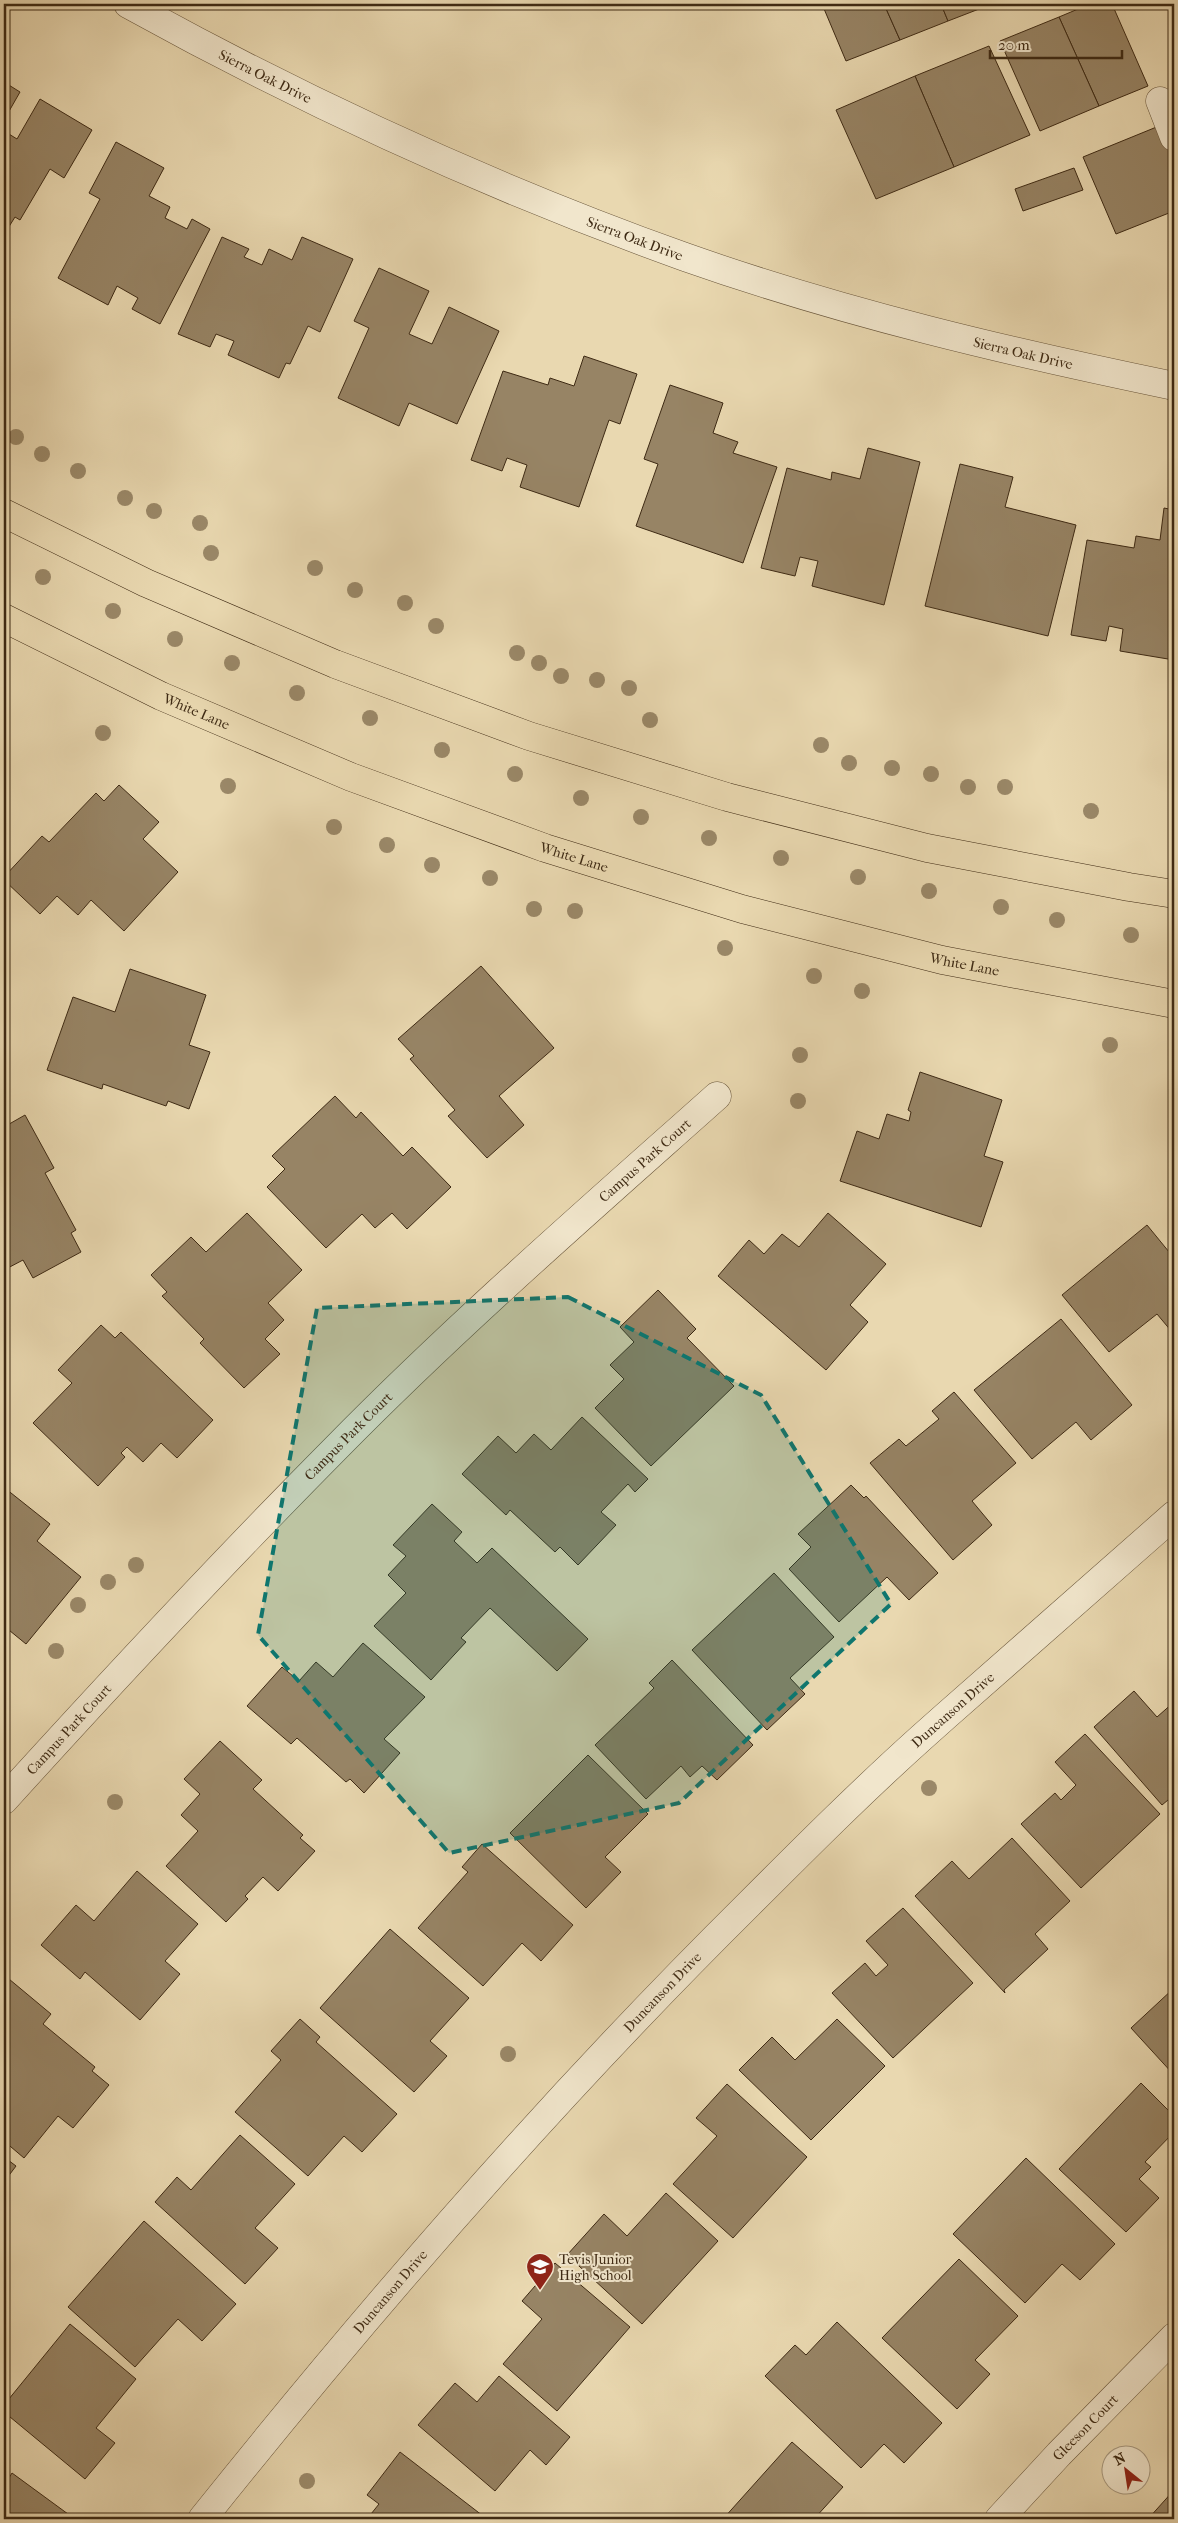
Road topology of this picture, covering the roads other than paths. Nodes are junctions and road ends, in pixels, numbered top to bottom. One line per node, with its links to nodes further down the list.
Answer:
1 (128, 4): 4 (street, Sierra Oak Drive)
2 (1160, 101): 3 (street)
3 (1174, 137)
4 (1174, 386)
5 (4, 513): 7 (main road)
6 (4, 618): 8 (main road, White Lane)
7 (1174, 894)
8 (1174, 1004)
9 (717, 1096): 11 (street, Campus Park Court)
10 (1174, 1515): 13 (street, Duncanson Drive)
11 (4, 1800)
12 (1174, 2337): 14 (street, Gleeson Court)
13 (202, 2519)
14 (999, 2519)

